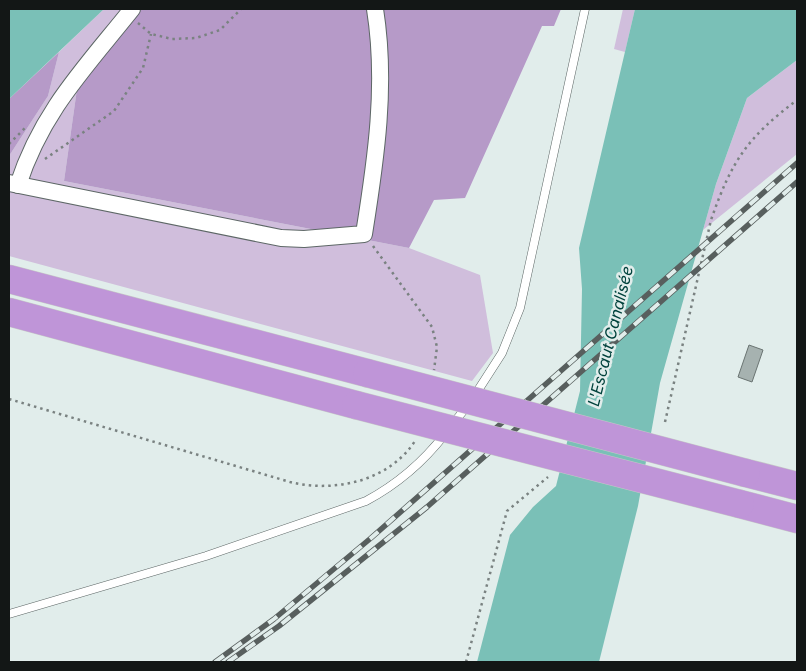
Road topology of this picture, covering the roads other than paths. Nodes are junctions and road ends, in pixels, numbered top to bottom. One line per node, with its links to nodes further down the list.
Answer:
1 (375, 9): 4 (street)
2 (585, 9): 9 (lane)
3 (130, 12): 4 (street)
4 (13, 184)
5 (9, 279): 7 (highway, bridge)
6 (9, 312): 8 (highway, bridge)
7 (797, 486)
8 (797, 519)
9 (9, 614)

